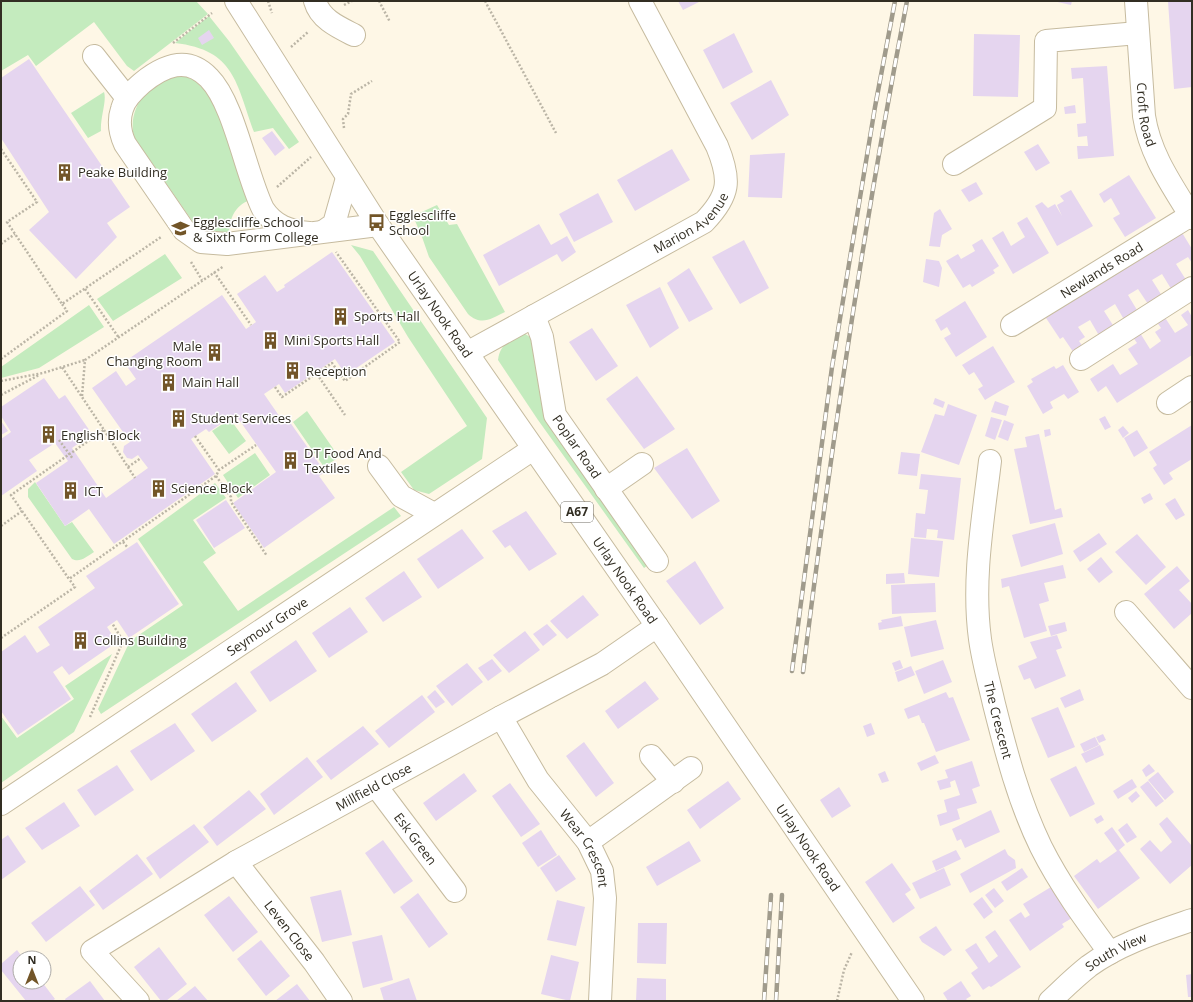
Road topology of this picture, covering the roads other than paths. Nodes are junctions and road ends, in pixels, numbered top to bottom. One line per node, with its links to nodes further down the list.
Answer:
1 (315, 1): 6 (street)
2 (640, 1): 15 (street, Marion Avenue)
3 (1136, 1): 5 (street, Croft Road)
4 (243, 7): 10 (street, Urlay Nook Road / A67)
5 (1138, 33): 9 (street); 11 (street, Croft Road)
6 (354, 35)
7 (94, 56): 8 (street)
8 (127, 98): 13 (street); 13 (street)
9 (954, 164)
10 (347, 178): 12 (street, Urlay Nook Road / A67); 13 (street)
11 (1191, 216): 16 (street, Newlands Road)
12 (378, 225): 13 (street); 17 (street, Urlay Nook Road / A67)
13 (322, 237)
14 (1192, 288): 18 (street)
15 (534, 316): 17 (street, Marion Avenue); 25 (street, Poplar Road)
16 (1012, 325)
17 (467, 353): 21 (street, Urlay Nook Road / A67)
18 (1081, 359)
19 (1192, 387): 20 (street)
20 (1168, 402)
21 (533, 449): 26 (street, Seymour Grove); 29 (street, Urlay Nook Road / A67)
22 (990, 462): 41 (street, The Crescent)
23 (642, 464): 25 (street)
24 (380, 466): 26 (street)
25 (606, 489): 27 (street, Poplar Road)
26 (434, 514): 36 (street, Seymour Grove)
27 (657, 561)
28 (1126, 612): 30 (street)
29 (657, 626): 31 (street, Millfield Close); 45 (street, Urlay Nook Road / A67)
30 (1192, 688)
31 (501, 717): 35 (street, Millfield Close); 37 (street, Wear Crescent)
32 (651, 756): 34 (street)
33 (691, 768): 34 (street)
34 (672, 782): 37 (street)
35 (376, 786): 38 (street, Millfield Close); 39 (street, Esk Green)
36 (1, 804)
37 (588, 842): 44 (street, Wear Crescent)
38 (236, 862): 42 (street, Millfield Close); 43 (street, Leven Close)
39 (455, 891)
40 (1192, 920): 41 (street, South View)
41 (1110, 953): 46 (street, South View)
42 (138, 1001)
43 (341, 1001)
44 (600, 1001)
45 (913, 1001)
46 (1050, 1001)

